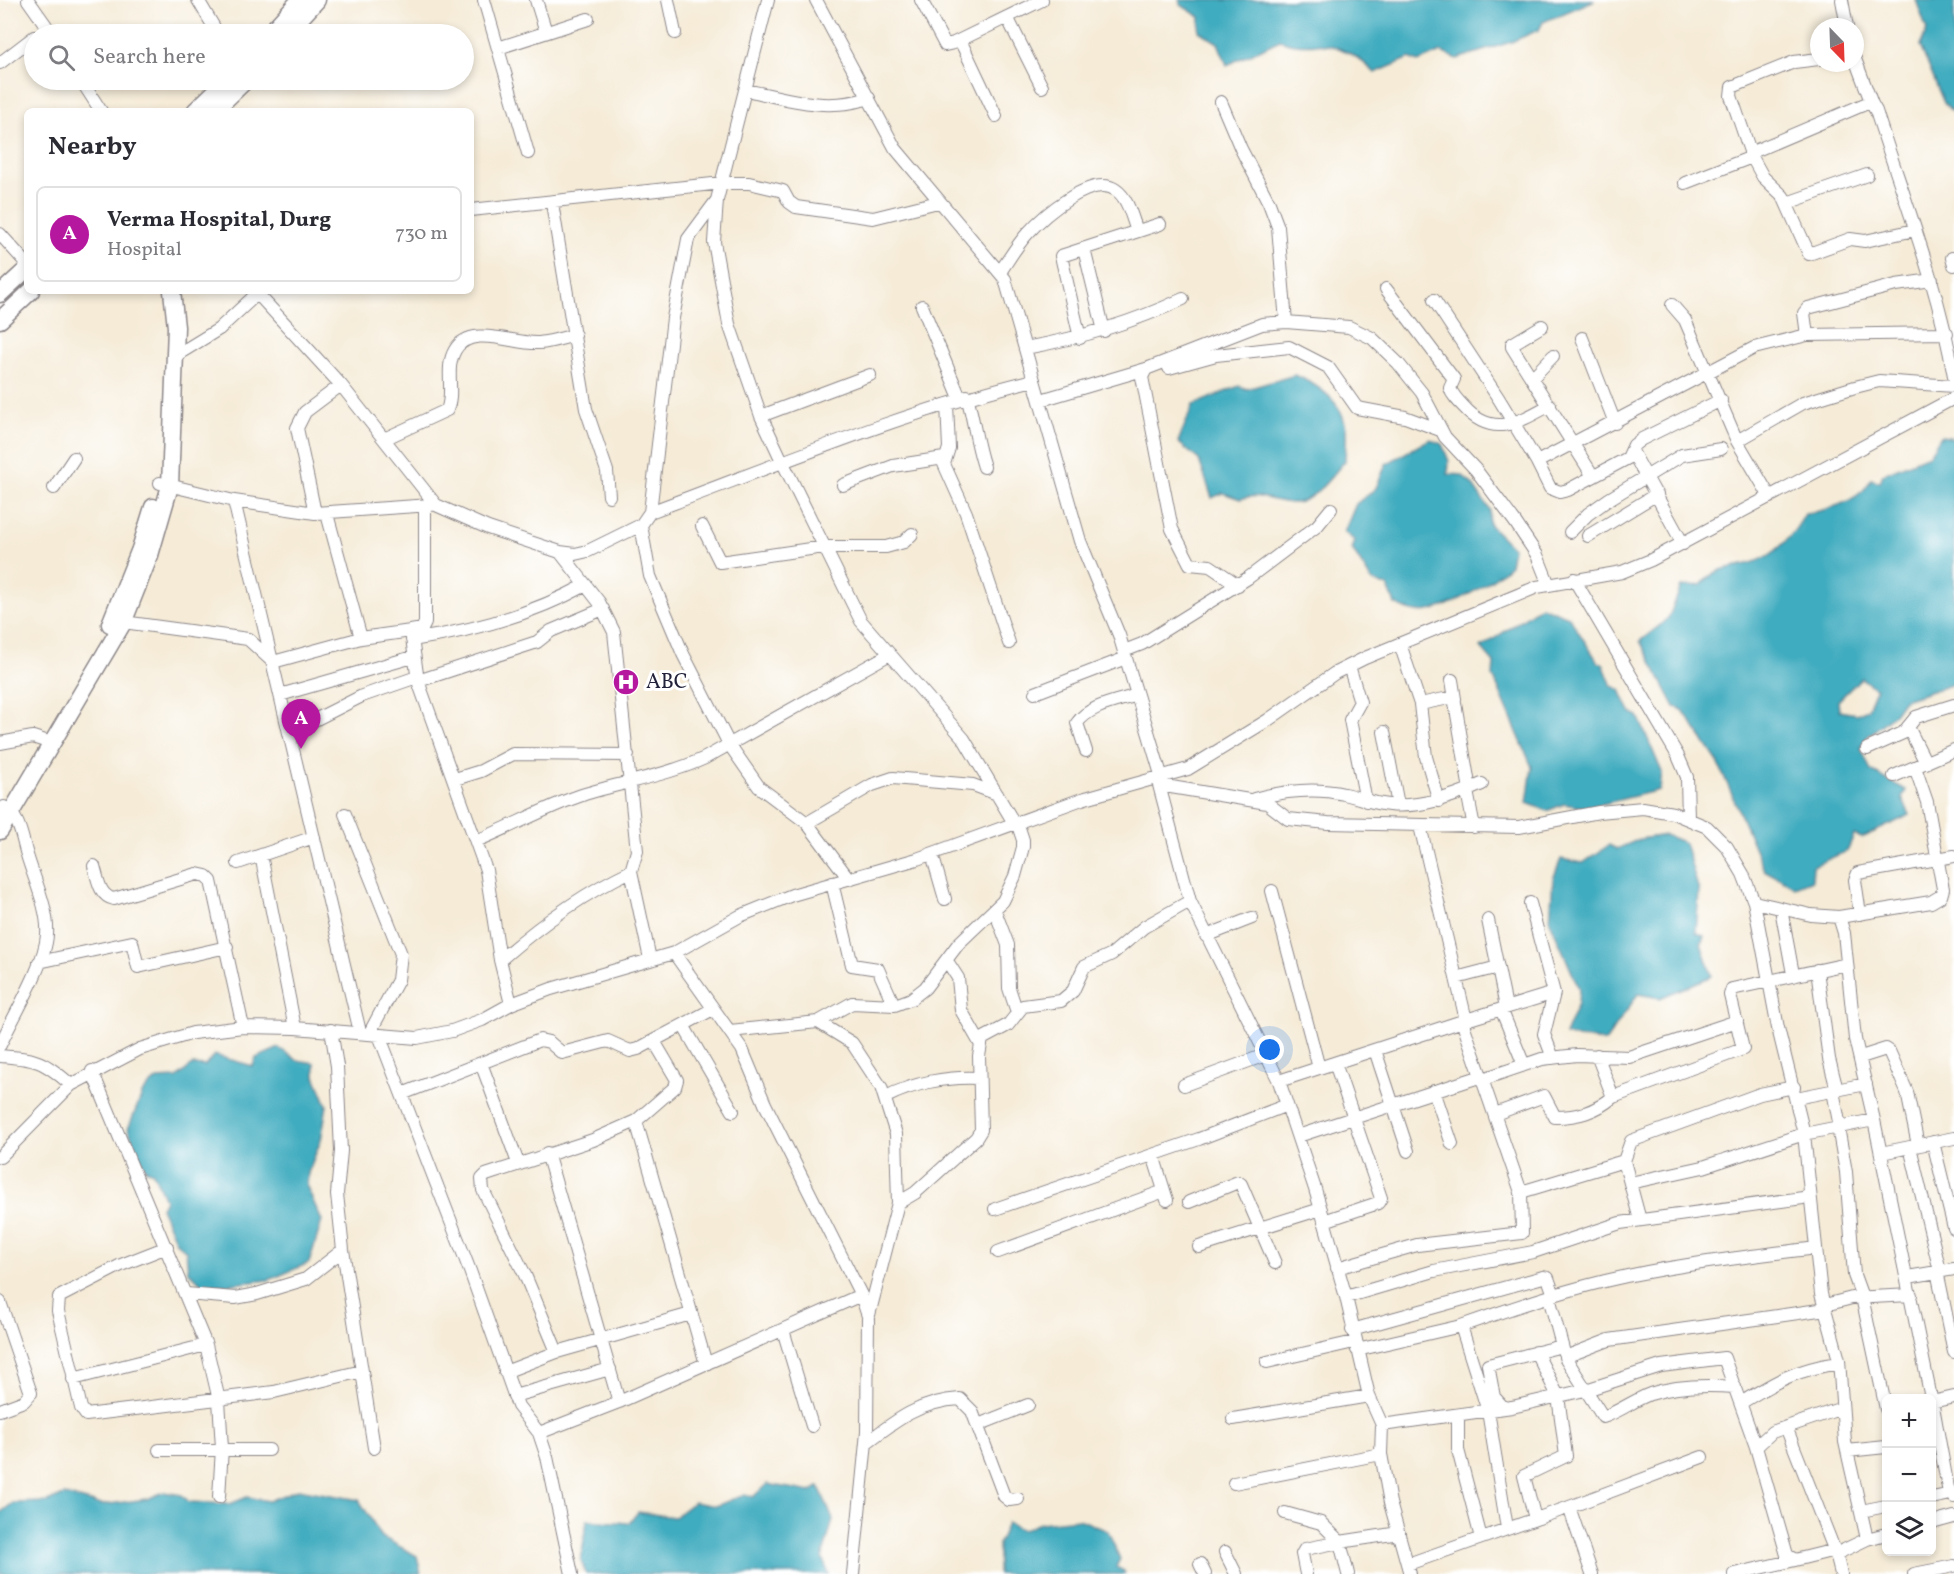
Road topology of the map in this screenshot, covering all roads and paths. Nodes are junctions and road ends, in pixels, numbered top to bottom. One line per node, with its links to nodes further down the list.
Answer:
1 (198, 0): 17 (street)
2 (300, 0): 18 (main road)
3 (317, 0): 19 (main road)
4 (484, 0): 24 (street)
5 (536, 0): 20 (street)
6 (668, 0): 21 (street)
7 (768, 0): 32 (street)
8 (816, 0): 33 (street)
9 (921, 0): 22 (street)
10 (1042, 0): 13 (street)
11 (1842, 0): 14 (street)
12 (31, 2): 16 (street)
13 (1007, 17): 22 (street); 28 (street)
14 (1845, 18)
15 (588, 19): 20 (street)
16 (40, 24)
17 (212, 24)
18 (278, 24)
19 (295, 24)
20 (546, 33): 24 (street)
21 (675, 33)
22 (960, 40): 39 (street)
23 (24, 46): 26 (street)
24 (498, 48): 40 (street)
25 (1810, 60): 41 (street)
26 (0, 63)
27 (1860, 72): 35 (street)
28 (1042, 87)
29 (87, 90): 36 (street)
30 (217, 90): 37 (main road)
31 (235, 90): 38 (main road)
32 (746, 90): 33 (street); 43 (street)
33 (869, 98): 46 (street)
34 (1221, 102): 71 (street)
35 (1872, 104): 41 (street); 51 (street)
36 (99, 108)
37 (198, 108)
38 (217, 108)
39 (996, 116)
40 (528, 153)
41 (1751, 155): 44 (street); 48 (street)
42 (1866, 176): 48 (street)
43 (722, 183): 45 (street); 46 (street); 47 (street)
44 (1685, 183)
45 (717, 200): 96 (street); 121 (street)
46 (938, 202): 57 (street)
47 (552, 203): 49 (street); 75 (street)
48 (1787, 203): 51 (street)
49 (474, 210)
50 (1160, 224): 52 (street)
51 (1915, 230): 58 (street)
52 (1137, 231): 54 (street); 57 (street)
53 (0, 234): 55 (street)
54 (1084, 249): 73 (street); 77 (street)
55 (24, 261)
56 (24, 272): 60 (main road)
57 (1000, 272): 79 (street)
58 (1932, 280): 74 (street); 76 (street)
59 (1386, 289): 98 (street)
60 (0, 294)
61 (28, 294): 70 (main road)
62 (162, 294): 112 (main road)
63 (172, 294): 80 (main road)
64 (255, 294): 80 (street)
65 (259, 294): 88 (street)
66 (1184, 299): 73 (street)
67 (1434, 300): 98 (street)
68 (1672, 305): 83 (street)
69 (922, 306): 90 (street)
70 (0, 320)
71 (1286, 322): 82 (street); 99 (street)
72 (1542, 326): 85 (street)
73 (1104, 331): 77 (street)
74 (1947, 333): 76 (street); 86 (street)
75 (575, 335): 100 (street); 116 (street)
76 (1807, 335): 83 (street)
77 (1080, 338): 79 (street)
78 (1582, 338): 97 (street)
79 (1025, 348): 87 (street)
80 (175, 356): 112 (main road)
81 (1553, 356): 85 (street)
82 (1144, 373): 92 (street); 99 (street); 133 (street)
83 (1709, 374): 93 (street); 97 (street)
84 (870, 375): 96 (street)
85 (1533, 376): 95 (street)
86 (1954, 376)
87 (1034, 380): 90 (street); 92 (street)
88 (341, 385): 100 (street); 122 (street)
89 (1954, 386): 101 (street)
90 (964, 397): 94 (street); 109 (street)
91 (1954, 398): 117 (street)
92 (1041, 400): 142 (street)
93 (1721, 400): 101 (street); 104 (street)
94 (947, 404): 106 (street); 108 (street)
95 (1550, 405): 98 (street); 102 (street)
96 (761, 416): 108 (street)
97 (1614, 423): 102 (street)
98 (1514, 424): 107 (street)
99 (1440, 430): 134 (street)
100 (384, 439): 119 (street)
101 (1737, 441): 117 (street)
102 (1574, 444): 107 (street); 110 (street)
103 (1721, 449): 111 (street)
104 (1632, 451): 110 (street); 111 (street)
105 (74, 458): 114 (street)
106 (944, 458): 113 (street); 139 (street)
107 (1537, 462): 110 (street)
108 (783, 463): 121 (street); 129 (street)
109 (984, 467)
110 (1593, 476)
111 (1648, 477): 115 (street); 125 (street)
112 (165, 484): 118 (street); 136 (main road)
113 (843, 484)
114 (54, 488)
115 (1656, 494): 127 (street); 128 (street)
116 (609, 496)
117 (1770, 497): 128 (street)
118 (234, 501): 122 (street); 144 (street)
119 (430, 506): 122 (street); 130 (street); 137 (street)
120 (1331, 509): 133 (street)
121 (650, 512): 123 (street)
122 (321, 513): 138 (street)
123 (640, 525): 130 (street); 159 (street)
124 (702, 526): 129 (street)
125 (1570, 532)
126 (912, 534): 129 (street)
127 (1588, 536)
128 (1683, 544): 131 (street)
129 (824, 547): 141 (street)
130 (560, 552): 132 (street)
131 (1574, 579): 134 (street); 177 (street)
132 (586, 585): 135 (street); 137 (street)
133 (1238, 585): 142 (street)
134 (1549, 585): 140 (street)
135 (603, 609): 146 (street); 163 (street)
136 (118, 621): 144 (street); 157 (main road)
137 (412, 635): 138 (street); 143 (street)
138 (361, 638): 144 (street)
139 (1009, 643)
140 (1400, 644): 145 (street); 152 (street)
141 (890, 654): 159 (street); 170 (street)
142 (1125, 655): 148 (street); 150 (street)
143 (413, 657): 146 (street); 149 (street)
144 (273, 662): 149 (street)
145 (1348, 666): 168 (street); 172 (street)
146 (418, 679): 156 (street); 166 (street)
147 (1452, 680): 151 (street)
148 (1035, 693)
149 (280, 695): 156 (street)
150 (1137, 695): 162 (street); 168 (street)
151 (1455, 699): 152 (street); 169 (street)
152 (1420, 704): 173 (street)
153 (1954, 705): 154 (street)
154 (1908, 727): 160 (street); 164 (street)
155 (1384, 732): 174 (street)
156 (290, 733): 183 (street)
157 (47, 741): 158 (street); 175 (main road)
158 (0, 743)
159 (729, 744): 167 (street); 178 (street)
160 (1867, 749)
161 (1954, 750): 164 (street)
162 (1086, 751)
163 (628, 755): 166 (street); 167 (street)
164 (1920, 765): 165 (street); 188 (street)
165 (1893, 776)
166 (455, 779): 184 (street)
167 (630, 780): 184 (street); 191 (street)
168 (1161, 781): 171 (street); 179 (street); 196 (street)
169 (1473, 788): 173 (street); 181 (street)
170 (997, 794): 178 (street); 179 (street)
171 (1250, 800): 172 (street); 180 (street)
172 (1366, 801): 174 (street)
173 (1439, 801): 174 (street)
174 (1398, 805)
175 (4, 810): 182 (main road); 211 (street)
176 (345, 813): 232 (street)
177 (1688, 819): 181 (street); 197 (street)
178 (807, 823): 192 (street)
179 (1016, 823): 185 (street); 200 (street)
180 (1420, 826): 181 (street); 216 (street)
181 (1474, 827)
182 (0, 831)
183 (314, 837): 186 (street); 232 (street)
184 (476, 841): 208 (street)
185 (932, 854): 192 (street); 195 (street)
186 (261, 855): 189 (street); 229 (street)
187 (1954, 856): 188 (street)
188 (1937, 857): 201 (street); 201 (street)
189 (238, 863)
190 (94, 866): 206 (street)
191 (631, 871): 208 (street); 209 (street)
192 (849, 879): 193 (street)
193 (832, 883): 207 (street); 220 (street)
194 (1272, 891): 245 (street)
195 (945, 899)
196 (1190, 901): 205 (street); 223 (street)
197 (1754, 902): 199 (street); 217 (street)
198 (1530, 903): 218 (street)
199 (1781, 909): 202 (street); 215 (street)
200 (994, 911): 210 (street); 223 (street)
201 (1860, 914): 202 (street)
202 (1839, 917): 212 (street)
203 (1252, 918): 205 (street)
204 (1488, 920): 213 (street)
205 (1206, 936): 237 (street)
206 (227, 947): 211 (street); 228 (street)
207 (674, 953): 209 (street); 222 (street)
208 (500, 960): 219 (street)
209 (650, 960): 219 (street)
210 (947, 961): 220 (street); 235 (street)
211 (39, 962): 234 (street)
212 (1847, 964): 214 (street); 240 (street)
213 (1497, 967): 216 (street); 221 (street)
214 (1817, 970): 215 (street); 253 (street)
215 (1793, 974): 217 (street)
216 (1456, 978): 224 (street)
217 (1769, 979): 225 (street); 255 (street)
218 (1554, 993): 221 (street); 241 (street)
219 (511, 1004): 232 (street)
220 (894, 1005): 226 (street)
221 (1504, 1008): 224 (street); 244 (street)
222 (713, 1010): 227 (street); 231 (street)
223 (1017, 1012): 235 (street)
224 (1464, 1021): 236 (street); 247 (street)
225 (1737, 1021): 238 (street); 258 (street)
226 (818, 1022): 231 (street); 257 (street)
227 (683, 1025): 233 (street); 261 (street)
228 (243, 1027): 229 (street); 246 (street)
229 (295, 1028): 230 (street)
230 (331, 1030): 232 (street); 293 (street)
231 (730, 1031): 301 (street)
232 (369, 1034): 256 (street)
233 (654, 1041): 242 (street); 265 (street)
234 (0, 1045)
235 (981, 1045): 248 (street)
236 (1375, 1050): 243 (street); 259 (street)
237 (1265, 1055): 249 (street); 252 (street)
238 (1597, 1055): 241 (street); 258 (street)
239 (0, 1056): 251 (street)
240 (1861, 1057): 250 (street); 272 (street)
241 (1553, 1058): 244 (street)
242 (481, 1063): 256 (street); 279 (street)
243 (1335, 1063): 245 (street); 263 (street)
244 (1524, 1065): 247 (street)
245 (1319, 1068): 249 (street)
246 (92, 1071): 251 (street); 290 (street)
247 (1482, 1077): 254 (street); 262 (street)
248 (979, 1078): 257 (street); 284 (street)
249 (1279, 1081): 260 (street)
250 (1866, 1084): 253 (street); 264 (street)
251 (71, 1085): 277 (street)
252 (1184, 1085)
253 (1835, 1090): 255 (street); 266 (street)
254 (1434, 1091): 259 (street); 271 (street)
255 (1795, 1092): 267 (street); 278 (street)
256 (402, 1094): 324 (street)
257 (886, 1097): 284 (street)
258 (1613, 1098): 262 (street)
259 (1394, 1104): 263 (street); 273 (street)
260 (1287, 1105): 268 (street); 276 (street)
261 (733, 1111)
262 (1495, 1114): 282 (street)
263 (1353, 1118): 268 (street); 286 (street)
264 (1874, 1120): 266 (street); 275 (street)
265 (636, 1121): 274 (street); 308 (street)
266 (1839, 1127): 267 (street); 304 (street)
267 (1803, 1134): 280 (street); 281 (street)
268 (1298, 1136): 286 (street)
269 (1954, 1138): 270 (street)
270 (1933, 1142): 272 (street); 289 (street)
271 (1452, 1144)
272 (1914, 1146): 275 (street); 298 (street)
273 (1408, 1151)
274 (547, 1153): 279 (street); 312 (street)
275 (1881, 1153): 299 (street)
276 (1153, 1155): 285 (street); 294 (street)
277 (0, 1156)
278 (1624, 1161): 280 (street); 282 (street)
279 (518, 1164): 315 (street)
280 (1630, 1183): 287 (street)
281 (1810, 1191): 287 (street); 292 (street)
282 (1521, 1192): 296 (street)
283 (1189, 1202): 288 (street)
284 (898, 1203): 309 (street)
285 (995, 1209)
286 (1323, 1215): 288 (street); 296 (street)
287 (1640, 1220): 305 (street)
288 (1261, 1228): 291 (street); 295 (street)
289 (1954, 1228)
290 (167, 1247): 300 (street); 325 (street)
291 (1199, 1247)
292 (1816, 1248): 303 (street); 307 (street)
293 (343, 1251): 300 (street); 323 (street)
294 (998, 1252)
295 (1275, 1263)
296 (1337, 1268): 305 (street)
297 (1954, 1269): 298 (street)
298 (1939, 1271): 299 (street); 318 (street)
299 (1908, 1276): 302 (street)
300 (186, 1294): 314 (street)
301 (861, 1295): 309 (street); 311 (street)
302 (1911, 1295): 304 (street); 329 (street)
303 (1551, 1296): 310 (street); 313 (street); 317 (street)
304 (1863, 1297): 307 (street); 328 (street)
305 (1346, 1298): 313 (street)
306 (0, 1302): 341 (street)
307 (1826, 1307): 317 (street); 320 (street)
308 (691, 1314): 312 (street); 321 (street)
309 (868, 1316): 350 (street)
310 (1461, 1326): 313 (street); 342 (street)
311 (783, 1330): 321 (street); 347 (street)
312 (601, 1340): 315 (street); 322 (street)
313 (1354, 1341): 319 (street); 331 (street)
314 (206, 1345): 325 (street); 334 (street)
315 (557, 1352): 324 (street)
316 (1536, 1352): 317 (street); 332 (street); 339 (street)
317 (1564, 1352): 327 (street)
318 (1954, 1352)
319 (1267, 1362)
320 (1839, 1363): 337 (street); 340 (street)
321 (706, 1364): 336 (street)
322 (610, 1370): 330 (street); 336 (street)
323 (362, 1371): 334 (street); 355 (street)
324 (505, 1371): 330 (street)
325 (73, 1379): 334 (street)
326 (1736, 1387): 327 (street); 327 (street); 337 (street)
327 (1587, 1389): 332 (street)
328 (1884, 1394)
329 (1930, 1394)
330 (514, 1396): 349 (street)
331 (1369, 1396): 344 (street); 346 (street)
332 (1558, 1396): 339 (street); 371 (street)
333 (1954, 1397): 335 (street)
334 (219, 1400): 354 (street)
335 (1936, 1400)
336 (619, 1402): 349 (street)
337 (1741, 1403): 352 (street)
338 (1028, 1405): 345 (street)
339 (1504, 1408): 342 (street)
340 (1842, 1408): 348 (street); 358 (street)
341 (0, 1410)
342 (1488, 1411): 343 (street); 373 (street)
343 (1458, 1415): 346 (street); 376 (street)
344 (1233, 1419)
345 (978, 1425): 350 (street); 365 (street)
346 (1382, 1425): 359 (street)
347 (812, 1426)
348 (1786, 1427): 352 (street); 380 (street)
349 (539, 1433): 384 (street)
350 (866, 1443): 385 (street)
351 (1936, 1446): 362 (street)
352 (1756, 1447): 381 (street)
353 (1882, 1447): 358 (street)
354 (222, 1448): 356 (street); 357 (street); 363 (street)
355 (374, 1448)
356 (159, 1450)
357 (268, 1450)
358 (1847, 1450): 368 (street)
359 (1381, 1454): 361 (street); 374 (street)
360 (1702, 1457): 366 (street)
361 (1234, 1483)
362 (1953, 1495): 364 (street)
363 (219, 1497)
364 (1936, 1497)
365 (1018, 1499)
366 (1569, 1507): 371 (street); 389 (street)
367 (1882, 1507): 368 (street)
368 (1861, 1511): 377 (street)
369 (1285, 1512): 378 (street)
370 (1954, 1517): 372 (street)
371 (1535, 1519): 373 (street)
372 (1936, 1522)
373 (1507, 1528): 376 (street)
374 (1399, 1533): 378 (street); 383 (street)
375 (1882, 1535): 377 (street)
376 (1481, 1538): 383 (street)
377 (1867, 1539): 380 (street)
378 (1340, 1542): 387 (street); 388 (street)
379 (1225, 1552): 386 (street)
380 (1836, 1554): 381 (street); 391 (street)
381 (1795, 1560): 390 (street)
382 (1954, 1566): 392 (street)
383 (1409, 1569)
384 (572, 1574)
385 (853, 1574)
386 (1236, 1574)
387 (1306, 1574)
388 (1348, 1574)
389 (1592, 1574)
390 (1734, 1574)
391 (1841, 1574)
392 (1914, 1574)

